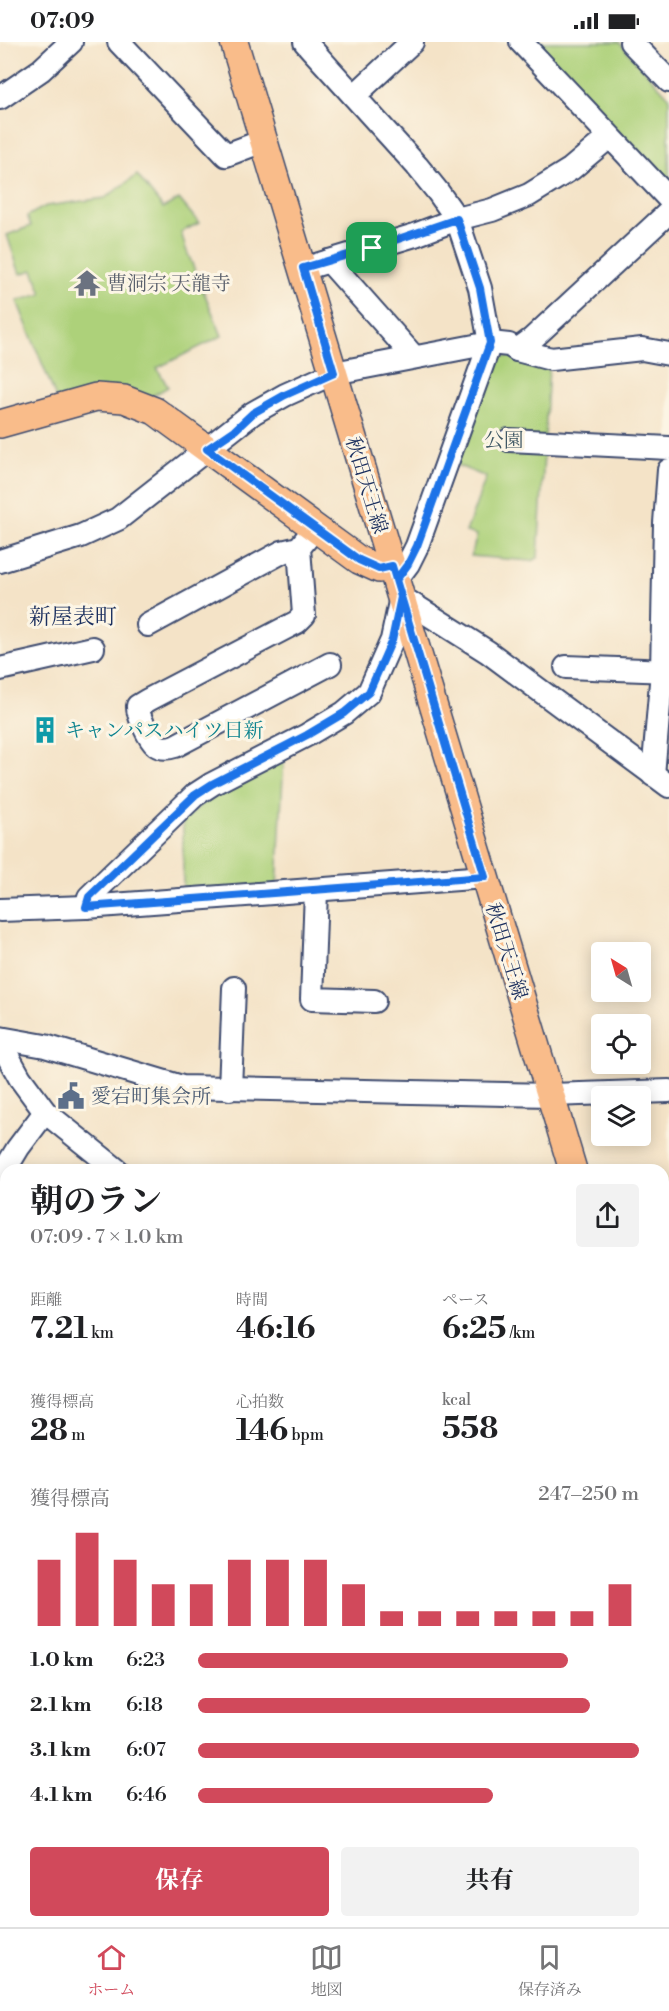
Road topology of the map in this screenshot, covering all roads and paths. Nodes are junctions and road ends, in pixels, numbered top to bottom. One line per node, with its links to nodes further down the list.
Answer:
1 (71, 42): 10 (street)
2 (119, 42): 12 (street)
3 (234, 42): 12 (main road, 秋田天王線)
4 (305, 42): 9 (street)
5 (412, 42): 9 (street)
6 (521, 42): 11 (street)
7 (631, 42): 8 (street)
8 (669, 81)
9 (354, 96): 15 (street)
10 (0, 98)
11 (609, 136): 13 (street); 15 (street)
12 (263, 141): 16 (main road, 秋田天王線)
13 (669, 199)
14 (669, 212): 18 (street)
15 (457, 219): 16 (street); 17 (street)
16 (316, 265): 20 (street); 21 (main road, 秋田天王線)
17 (490, 343): 18 (street); 20 (street); 30 (street)
18 (517, 350): 19 (street)
19 (669, 354)
20 (414, 357): 21 (street)
21 (334, 373): 25 (street); 30 (main road, 秋田天王線)
22 (0, 424): 25 (main road)
23 (509, 440): 24 (street)
24 (669, 448)
25 (207, 449): 28 (main road); 29 (street)
26 (669, 470): 27 (street)
27 (667, 523): 31 (street)
28 (307, 538): 30 (main road); 32 (street); 34 (street)
29 (0, 561)
30 (396, 581): 38 (street); 39 (main road, 秋田天王線); 41 (street)
31 (667, 592): 37 (street)
32 (148, 625)
33 (93, 648): 36 (street)
34 (330, 664)
35 (566, 667): 37 (street)
36 (0, 669)
37 (665, 671): 38 (street)
38 (661, 780)
39 (485, 877): 40 (street); 48 (main road, 秋田天王線)
40 (316, 891): 41 (street); 44 (street)
41 (86, 907): 42 (street)
42 (0, 910)
43 (234, 988): 46 (street)
44 (374, 1001)
45 (0, 1040): 46 (street); 49 (street)
46 (230, 1089): 48 (street)
47 (669, 1091): 48 (street)
48 (551, 1095): 52 (main road, 秋田天王線)
49 (45, 1112): 50 (street); 51 (street)
50 (8, 1164)
51 (110, 1164)
52 (571, 1164)

